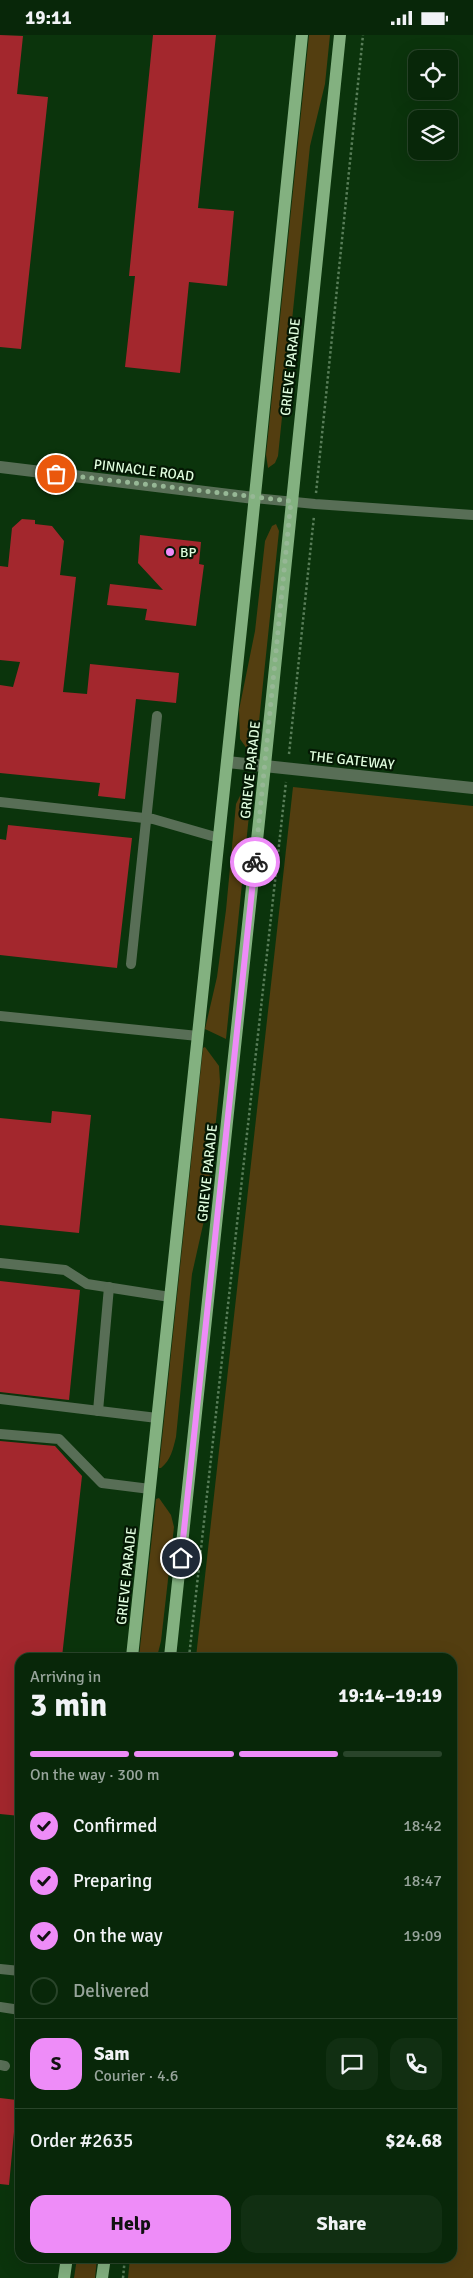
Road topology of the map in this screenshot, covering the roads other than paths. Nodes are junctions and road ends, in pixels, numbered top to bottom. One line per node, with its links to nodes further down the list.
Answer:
1 (302, 35): 4 (main road, GRIEVE PARADE)
2 (340, 35): 5 (main road, GRIEVE PARADE)
3 (0, 467): 4 (street, PINNACLE ROAD)
4 (254, 497): 5 (lane); 8 (main road, GRIEVE PARADE)
5 (291, 501): 6 (lane); 9 (main road, GRIEVE PARADE)
6 (473, 515)
7 (156, 716): 12 (lane)
8 (227, 762): 9 (street, THE GATEWAY); 13 (main road, GRIEVE PARADE)
9 (266, 765): 10 (street, THE GATEWAY); 26 (main road, GRIEVE PARADE)
10 (473, 788)
11 (0, 802): 12 (lane)
12 (145, 818): 13 (lane); 14 (lane)
13 (219, 838): 16 (main road, GRIEVE PARADE)
14 (131, 963)
15 (0, 1016): 16 (lane)
16 (198, 1037): 19 (main road, GRIEVE PARADE)
17 (0, 1263): 18 (lane)
18 (109, 1287): 19 (lane); 21 (lane)
19 (170, 1297): 22 (main road, GRIEVE PARADE)
20 (0, 1399): 21 (lane)
21 (98, 1411): 22 (lane)
22 (157, 1418): 24 (main road, GRIEVE PARADE)
23 (0, 1434): 24 (lane)
24 (150, 1489): 25 (main road, GRIEVE PARADE)
25 (132, 1653)
26 (170, 1653)
27 (0, 1969): 28 (lane)
28 (15, 1970)
29 (0, 2007): 30 (lane)
30 (15, 2009)
31 (61, 2263): 34 (lane)
32 (65, 2263): 34 (main road)
33 (103, 2263): 35 (main road)
34 (62, 2278)
35 (102, 2278)

